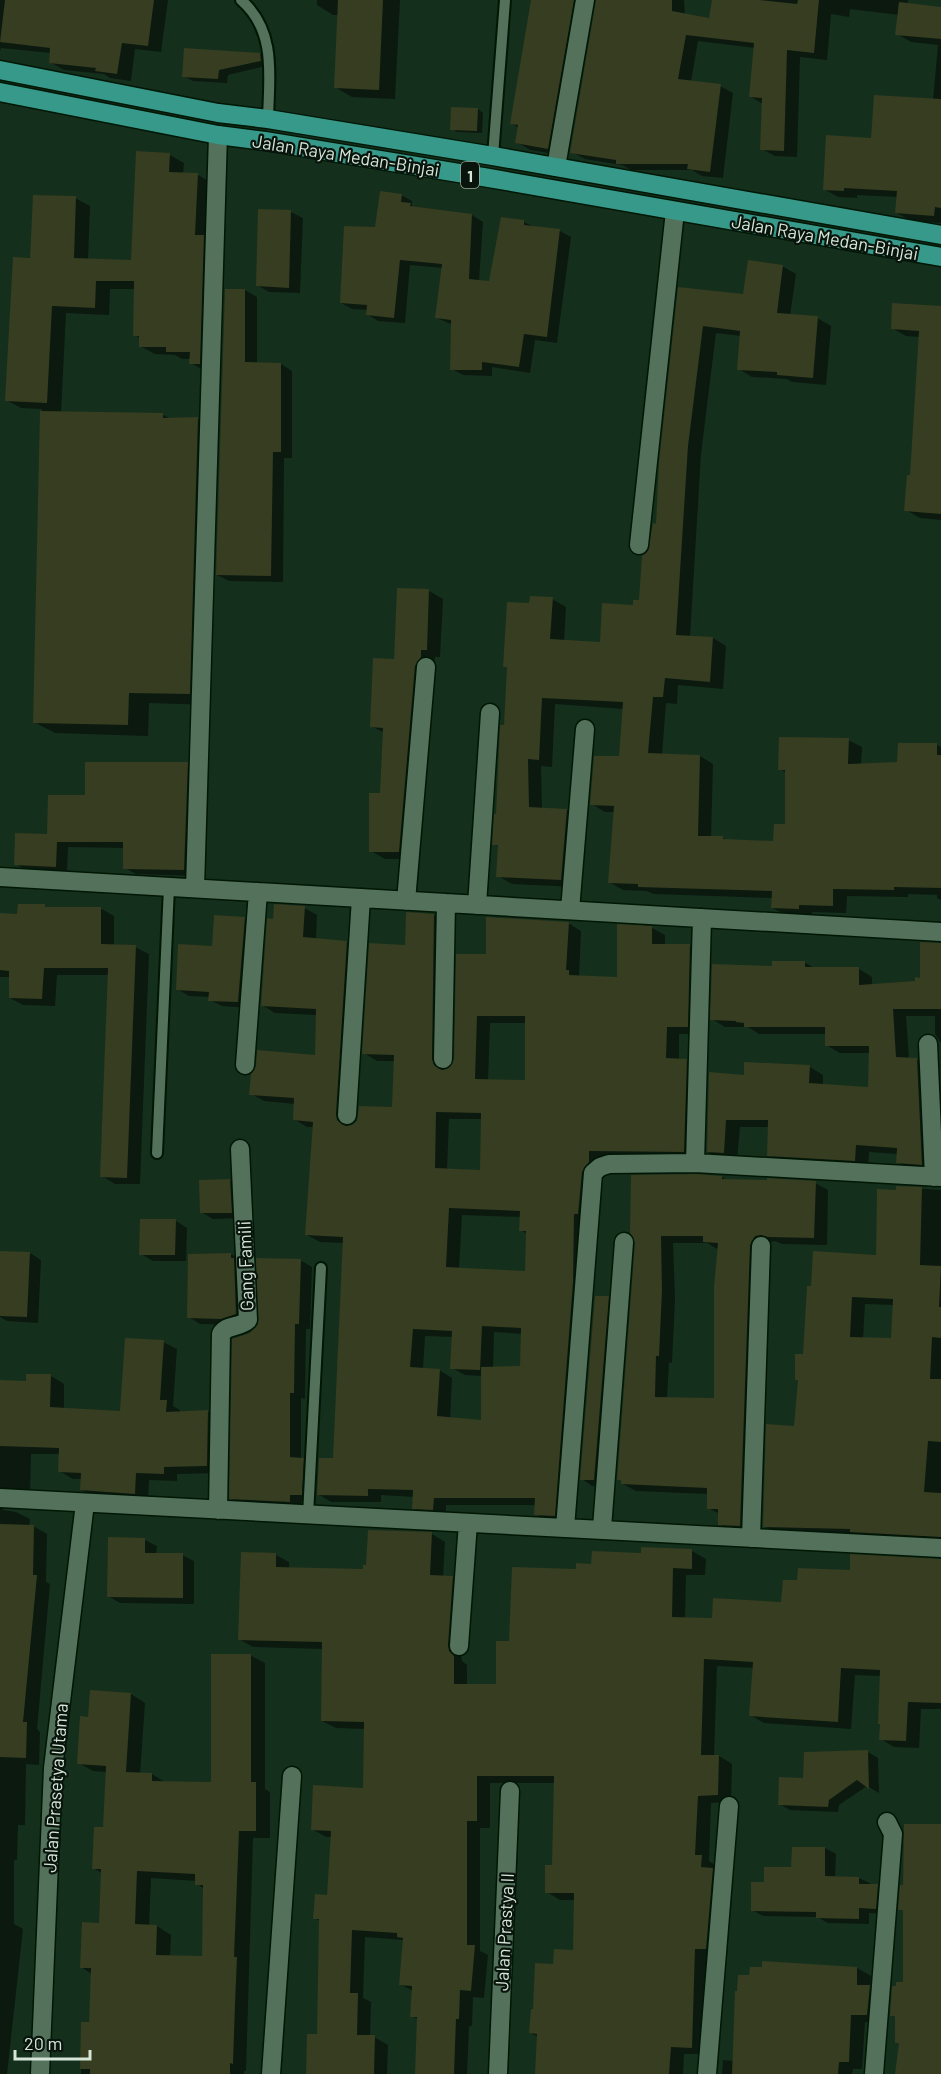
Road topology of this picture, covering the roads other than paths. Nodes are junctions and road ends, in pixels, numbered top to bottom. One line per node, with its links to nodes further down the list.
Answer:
1 (241, 0): 6 (lane)
2 (505, 0): 8 (lane)
3 (585, 0): 9 (street)
4 (0, 70): 6 (highway, Jalan Raya Medan-Binjai / 1)
5 (0, 92): 7 (highway, Jalan Raya Medan-Binjai / 1)
6 (268, 119): 8 (highway, Jalan Raya Medan-Binjai / 1)
7 (218, 135): 10 (highway, Jalan Raya Medan-Binjai / 1); 19 (street)
8 (493, 156): 9 (highway, Jalan Raya Medan-Binjai / 1)
9 (556, 167): 11 (highway, Jalan Raya Medan-Binjai / 1)
10 (675, 211): 12 (highway, Jalan Raya Medan-Binjai / 1); 13 (street)
11 (941, 235)
12 (941, 257)
13 (639, 545)
14 (426, 667): 22 (street)
15 (490, 713): 24 (street)
16 (585, 729): 25 (street)
17 (0, 877): 18 (street)
18 (169, 887): 19 (street); 33 (lane)
19 (195, 888): 20 (street)
20 (258, 892): 21 (street); 30 (street)
21 (361, 898): 22 (street); 31 (street)
22 (406, 901): 23 (street)
23 (446, 903): 24 (street); 29 (street)
24 (477, 905): 25 (street)
25 (570, 910): 26 (street)
26 (702, 918): 27 (street); 34 (street)
27 (941, 932)
28 (928, 1044): 35 (street)
29 (443, 1059)
30 (245, 1065)
31 (347, 1115)
32 (240, 1149): 41 (street, Gang Famili)
33 (157, 1153)
34 (695, 1163): 35 (street); 44 (street)
35 (938, 1177)
36 (624, 1242): 45 (street)
37 (761, 1246): 46 (street)
38 (321, 1268): 42 (lane)
39 (0, 1498): 40 (street)
40 (85, 1503): 41 (street); 53 (street, Jalan Prasetya Utama)
41 (218, 1510): 42 (street)
42 (308, 1515): 43 (street)
43 (468, 1523): 44 (street); 48 (street)
44 (565, 1528): 45 (street)
45 (602, 1528): 46 (street)
46 (751, 1538): 47 (street)
47 (941, 1548)
48 (459, 1646)
49 (292, 1776): 54 (street)
50 (510, 1791): 55 (street, Jalan Prastya II)
51 (729, 1806): 56 (street)
52 (887, 1822): 57 (street)
53 (40, 2074)
54 (272, 2074)
55 (498, 2074)
56 (707, 2074)
57 (874, 2074)

